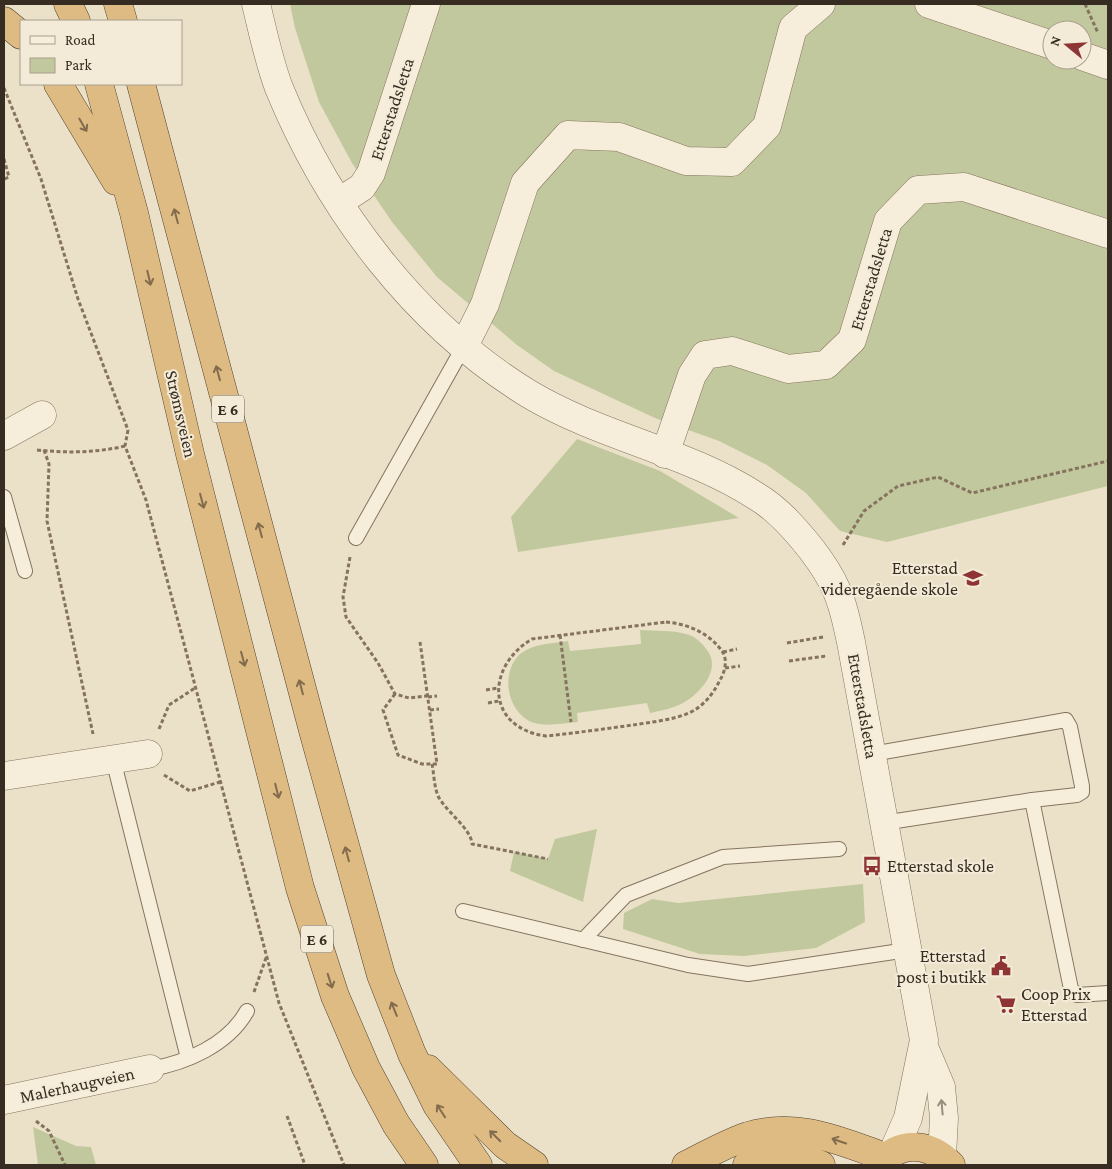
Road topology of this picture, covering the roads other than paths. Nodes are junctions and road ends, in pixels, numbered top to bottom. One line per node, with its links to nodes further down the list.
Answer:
1 (68, 4): 9 (highway)
2 (78, 4): 10 (highway)
3 (118, 4): 11 (highway)
4 (128, 4): 12 (highway)
5 (256, 4): 21 (street, Etterstadsletta)
6 (426, 4): 21 (street, Etterstadsletta)
7 (821, 4): 24 (street)
8 (929, 4): 15 (street)
9 (76, 20)
10 (83, 20)
11 (123, 20)
12 (130, 20)
13 (4, 21): 14 (highway)
14 (20, 34)
15 (1042, 42)
16 (1092, 47): 17 (street)
17 (1108, 65)
18 (59, 85): 22 (highway, one-way to 22)
19 (100, 85): 22 (highway, Strømsveien / E 6)
20 (141, 85): 44 (highway, E 6, one-way to 20)
21 (339, 202): 24 (street, Etterstadsletta)
22 (134, 213): 48 (highway, Strømsveien / E 6, one-way to 48)
23 (1108, 234): 27 (street, Etterstadsletta)
24 (464, 346): 27 (street, Etterstadsletta); 29 (lane)
25 (42, 415): 26 (street)
26 (4, 436)
27 (665, 454): 32 (street, Etterstadsletta)
28 (4, 498): 30 (lane)
29 (356, 538)
30 (24, 571)
31 (148, 754): 33 (street)
32 (872, 754): 35 (lane); 36 (street, Etterstadsletta)
33 (106, 760): 34 (street); 45 (lane)
34 (4, 776)
35 (1032, 800): 36 (lane); 41 (lane)
36 (883, 823): 40 (street, Etterstadsletta)
37 (839, 849): 39 (lane)
38 (463, 911): 39 (lane)
39 (583, 940): 40 (lane)
40 (907, 950): 43 (street, Etterstadsletta)
41 (1108, 992)
42 (247, 1011): 45 (lane)
43 (924, 1046): 49 (street, Etterstadsletta); 50 (street, Etterstadsletta, one-way to 43)
44 (412, 1054): 53 (highway, E 6, one-way to 44); 54 (highway, one-way to 44)
45 (188, 1058): 46 (lane)
46 (150, 1070): 47 (street, Malerhaugveien)
47 (4, 1100)
48 (396, 1124): 51 (highway, E 6); 52 (highway, E 6)
49 (886, 1158): 50 (highway); 55 (highway, one-way to 55)
50 (946, 1160)
51 (412, 1165)
52 (424, 1165)
53 (478, 1165)
54 (534, 1165)
55 (686, 1165)
56 (747, 1165): 57 (highway)
57 (821, 1165)

